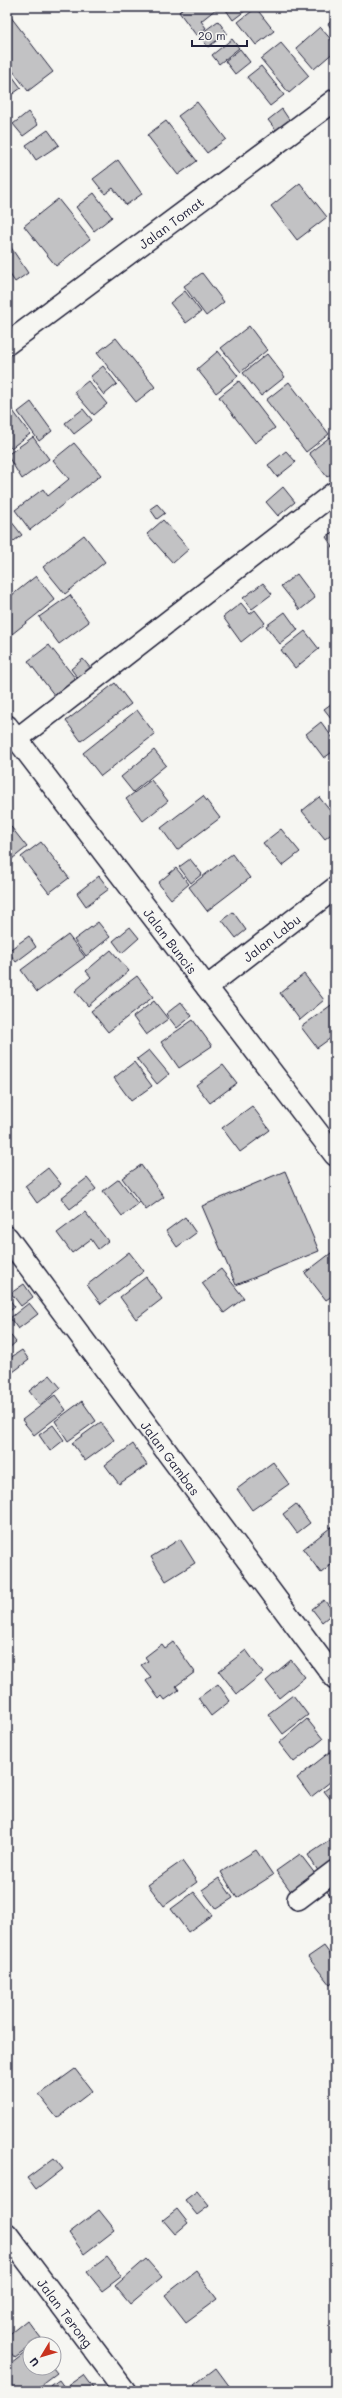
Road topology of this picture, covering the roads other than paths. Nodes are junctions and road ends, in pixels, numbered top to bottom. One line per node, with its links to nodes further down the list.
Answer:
1 (335, 100): 2 (street, Jalan Tomat)
2 (7, 344)
3 (335, 492): 4 (street)
4 (12, 732): 6 (street, Jalan Buncis)
5 (335, 888): 6 (street, Jalan Labu)
6 (207, 987): 7 (street, Jalan Buncis)
7 (335, 1155)
8 (7, 1237): 9 (street, Jalan Gambas)
9 (335, 1678)
10 (335, 1871): 11 (street)
11 (298, 1898)
12 (7, 2234): 13 (street, Jalan Terong)
13 (125, 2391)

